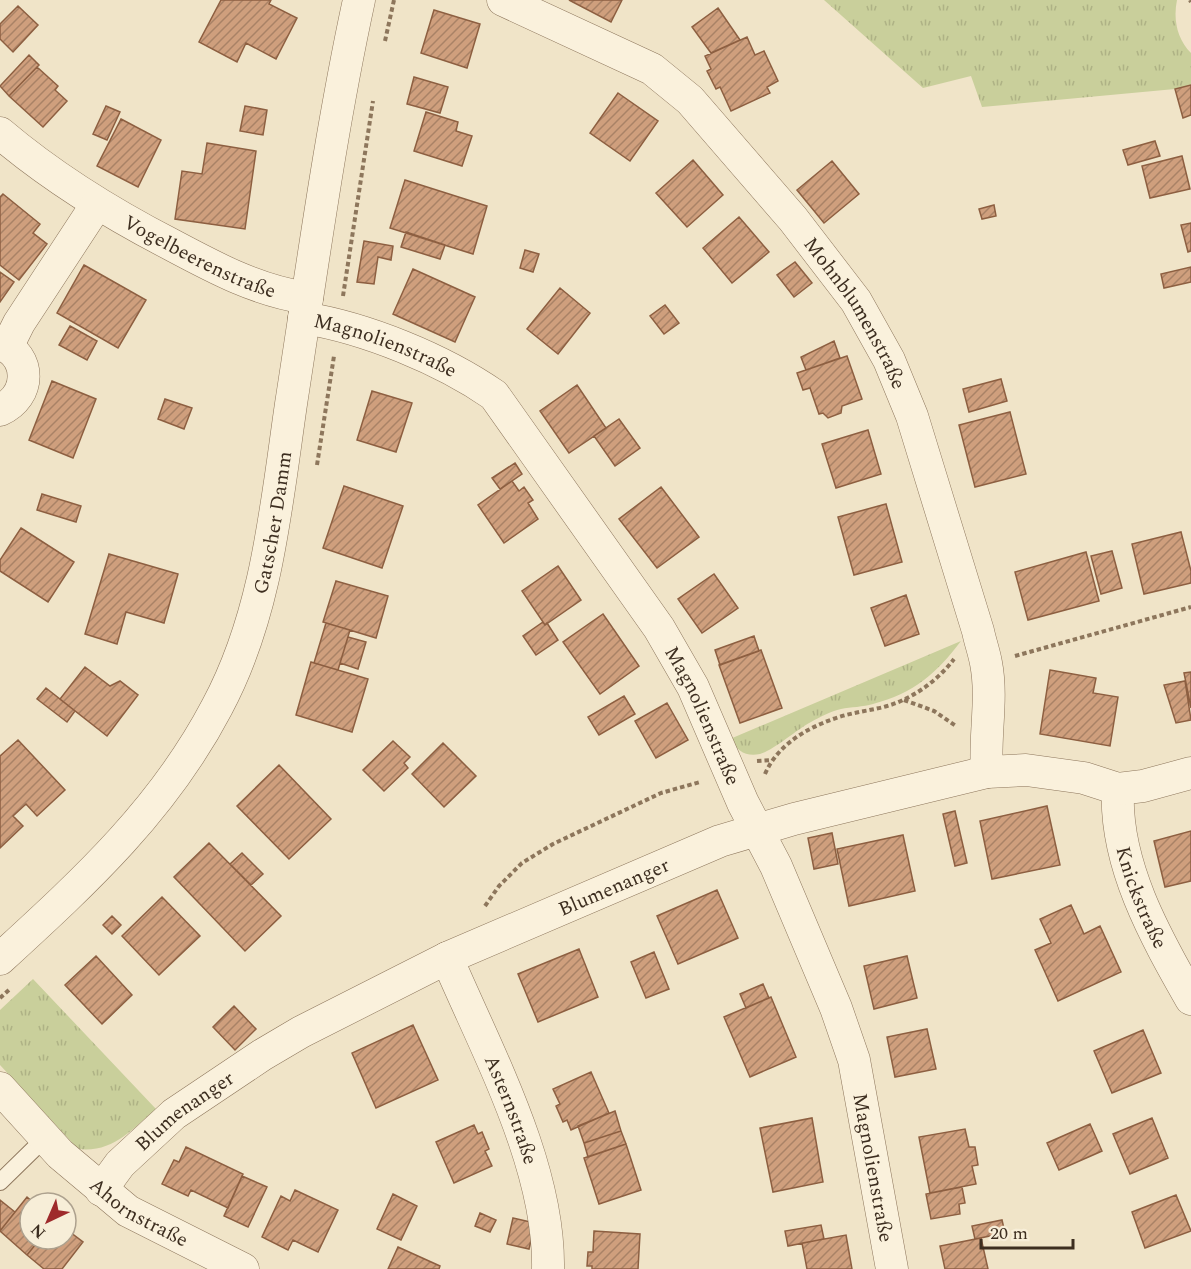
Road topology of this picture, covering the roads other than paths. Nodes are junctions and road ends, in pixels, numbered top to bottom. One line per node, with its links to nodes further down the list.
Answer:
1 (359, 0): 5 (street, Gatscher Damm)
2 (503, 0): 8 (street, Mohnblumenstraße)
3 (0, 134): 4 (street, Vogelbeerenstraße)
4 (97, 204): 5 (street, Vogelbeerenstraße); 6 (street)
5 (305, 308): 11 (street, Magnolienstraße); 13 (street, Gatscher Damm)
6 (4, 345): 7 (street)
7 (0, 410)
8 (986, 761): 10 (street, Blumenanger); 11 (street, Blumenanger)
9 (1191, 772): 10 (street, Blumenanger)
10 (1118, 789): 14 (street, Knickstraße)
11 (750, 816): 12 (street, Blumenanger); 21 (street, Magnolienstraße)
12 (460, 953): 18 (street, Blumenanger); 20 (street, Asternstraße)
13 (0, 959)
14 (1191, 999)
15 (0, 1088): 16 (street, Ahornstraße)
16 (45, 1138): 17 (lane); 18 (street, Ahornstraße)
17 (0, 1182)
18 (101, 1190): 19 (street, Ahornstraße)
19 (236, 1268)
20 (548, 1269)
21 (892, 1269)

